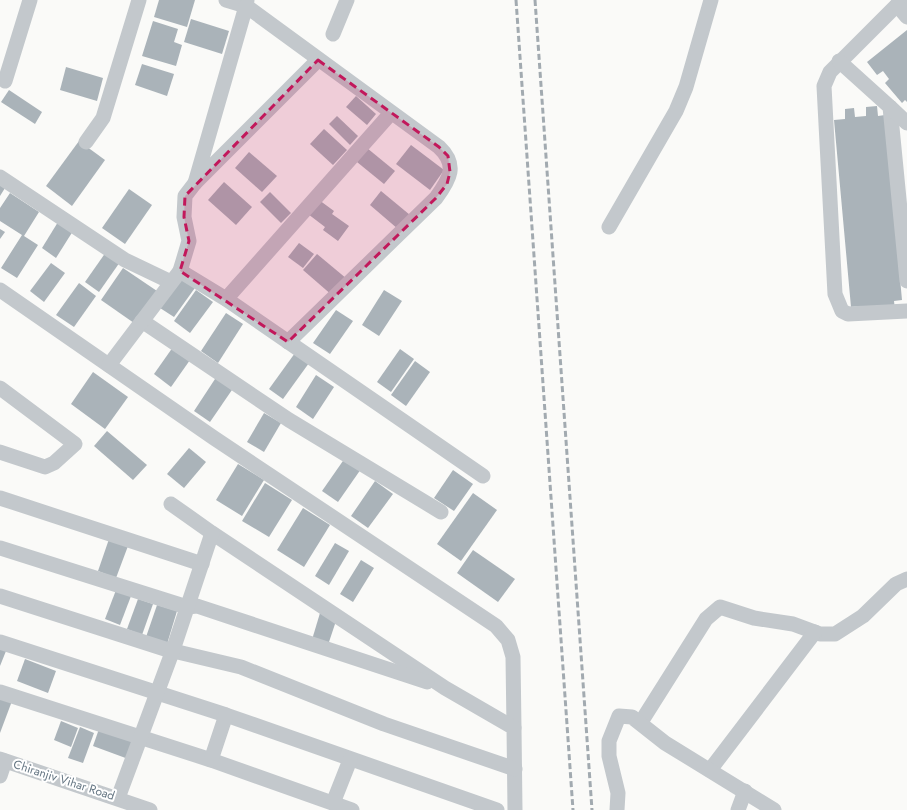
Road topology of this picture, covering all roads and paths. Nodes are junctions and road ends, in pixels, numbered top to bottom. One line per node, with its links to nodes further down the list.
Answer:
1 (30, 0): 12 (street)
2 (139, 0): 16 (street)
3 (226, 0): 6 (street)
4 (347, 0): 9 (street)
5 (710, 0): 19 (street)
6 (246, 3): 10 (street); 18 (street)
7 (899, 3): 8 (street); 11 (street)
8 (907, 17)
9 (333, 34)
10 (318, 60): 14 (street); 18 (street)
11 (839, 61): 13 (street); 24 (street)
12 (5, 81)
13 (890, 107): 15 (street); 21 (street)
14 (391, 113): 23 (street); 26 (street)
15 (907, 123)
16 (86, 142)
17 (0, 177): 20 (street)
18 (195, 183): 20 (street)
19 (609, 227)
20 (176, 277): 23 (street); 25 (street)
21 (907, 281)
22 (0, 290): 27 (street)
23 (226, 299): 26 (street)
24 (907, 311)
25 (142, 321): 27 (street); 33 (street)
26 (288, 342): 30 (street)
27 (109, 365): 48 (street)
28 (0, 388): 29 (street)
29 (0, 452)
30 (483, 476)
31 (0, 498): 36 (street)
32 (171, 504): 34 (street)
33 (441, 512)
34 (212, 534): 36 (street); 43 (street)
35 (0, 548): 39 (street)
36 (202, 564): 39 (street)
37 (907, 579): 40 (street)
38 (0, 596): 42 (street)
39 (187, 607): 42 (street); 43 (street)
40 (815, 632): 47 (street); 54 (street)
41 (0, 642): 45 (street)
42 (173, 650): 45 (street); 53 (street)
43 (446, 688): 48 (street)
44 (0, 692): 49 (street)
45 (157, 694): 46 (street); 49 (street)
46 (226, 715): 51 (street); 52 (street)
47 (641, 722): 54 (street); 63 (street)
48 (514, 728): 53 (street)
49 (141, 738): 51 (street); 57 (street)
50 (3, 760): 55 (street); 57 (street, Chiranjiv Vihar Road)
51 (211, 760): 58 (street)
52 (350, 760): 58 (street); 61 (street)
53 (515, 769): 62 (street)
54 (710, 770): 56 (street)
55 (0, 776)
56 (745, 791): 64 (street); 65 (street)
57 (118, 798): 59 (street, Chiranjiv Vihar Road)
58 (333, 803): 60 (street)
59 (150, 810)
60 (352, 810)
61 (497, 810)
62 (515, 810)
63 (617, 810)
64 (738, 810)
65 (774, 810)

